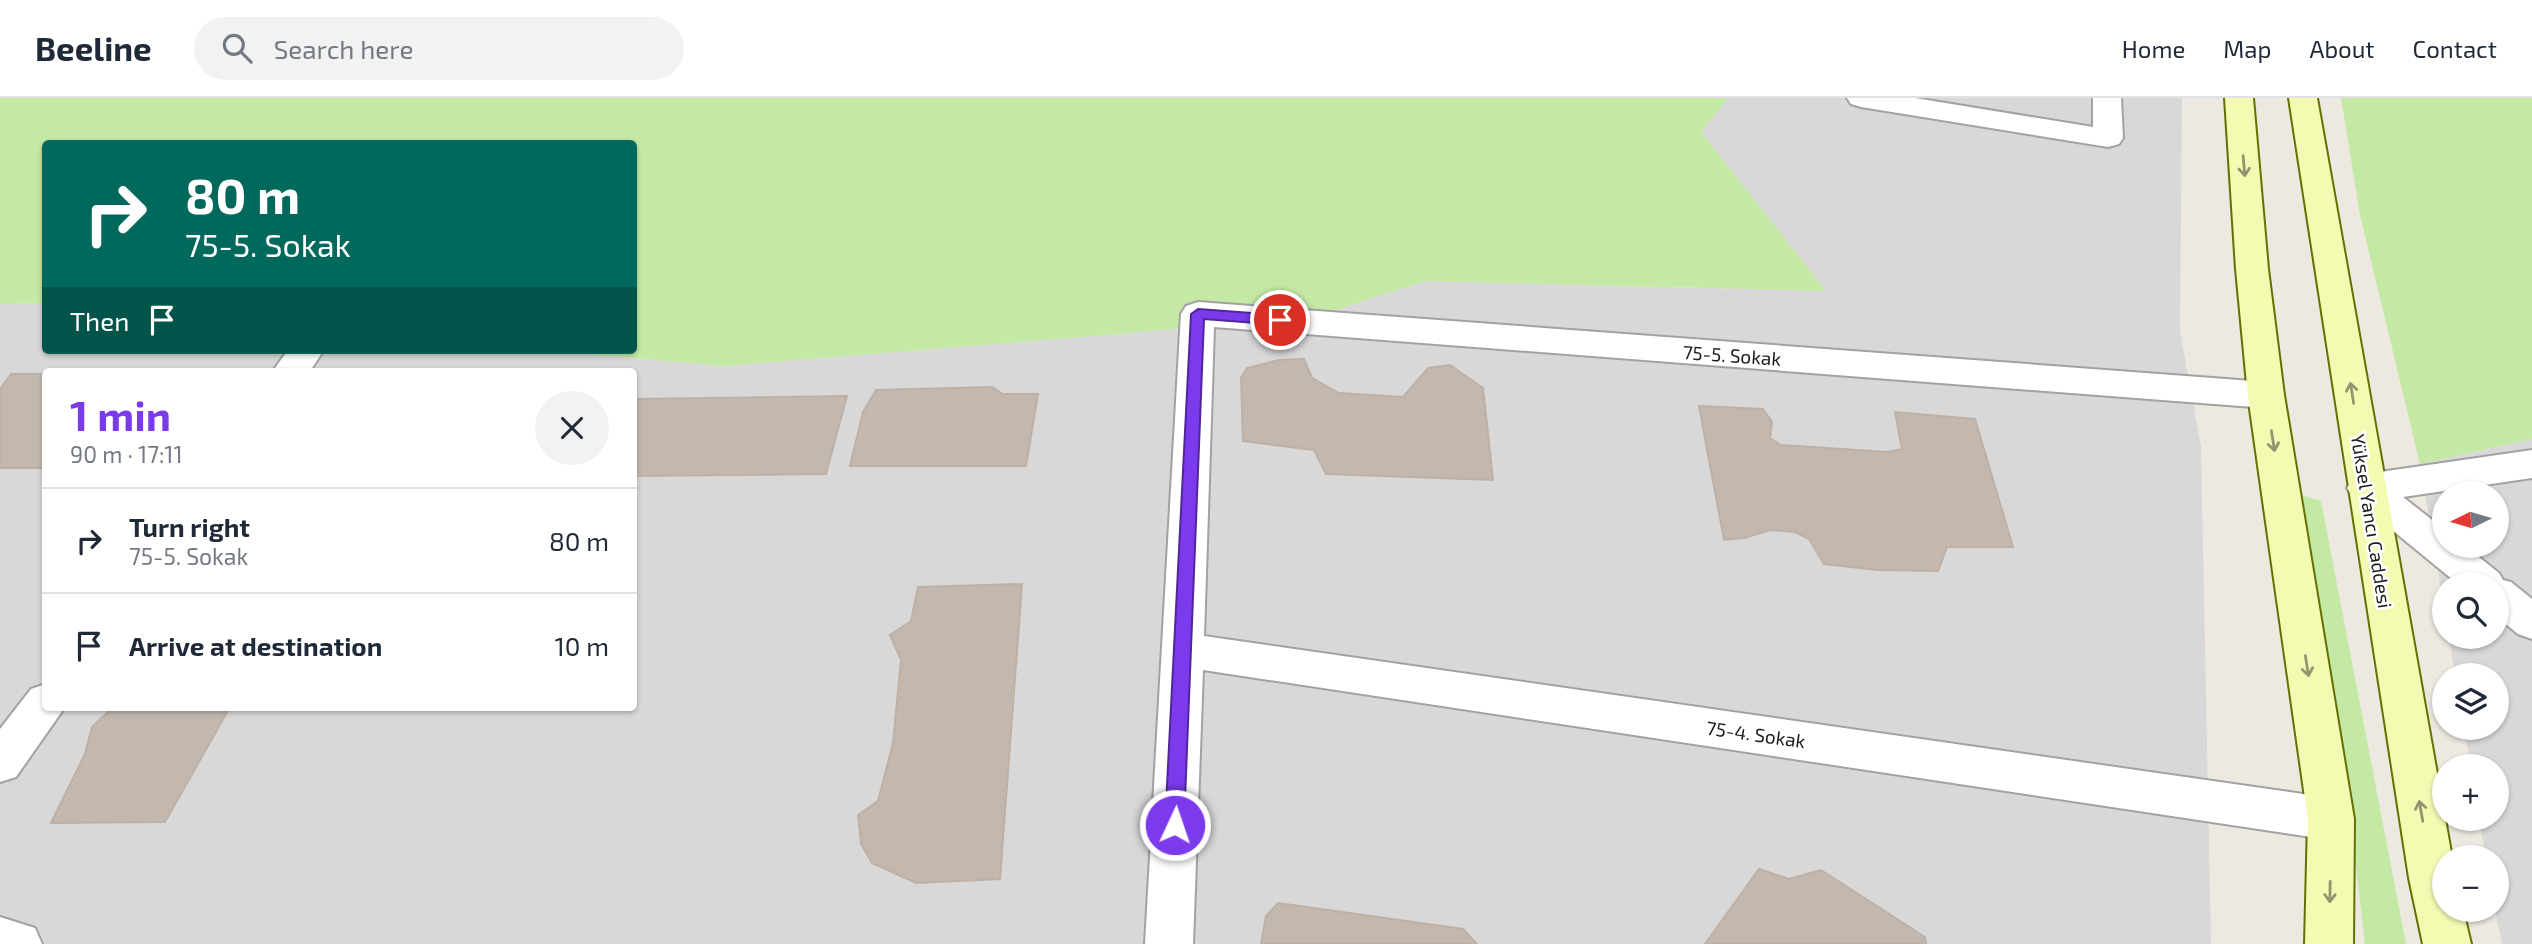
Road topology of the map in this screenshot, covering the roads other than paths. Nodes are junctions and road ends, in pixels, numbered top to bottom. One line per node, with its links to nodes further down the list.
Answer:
1 (1861, 98): 2 (street)
2 (2107, 98)
3 (2239, 98): 5 (main road, one-way to 5)
4 (2303, 98): 7 (main road, Yüksel Yancı Caddesi, one-way to 4)
5 (2266, 396): 11 (street, 75-5. Sokak); 14 (main road, one-way to 14)
6 (2532, 464): 7 (street)
7 (2366, 488): 8 (street); 19 (main road, Yüksel Yancı Caddesi, one-way to 7)
8 (2471, 572)
9 (2509, 604): 10 (street)
10 (2532, 622)
11 (1182, 650): 14 (street, 75-4. Sokak); 17 (street)
12 (42, 707): 13 (street)
13 (0, 763)
14 (2331, 819): 18 (main road, one-way to 18)
15 (0, 940): 16 (street)
16 (18, 944)
17 (1169, 944)
18 (2329, 944)
19 (2447, 944)

